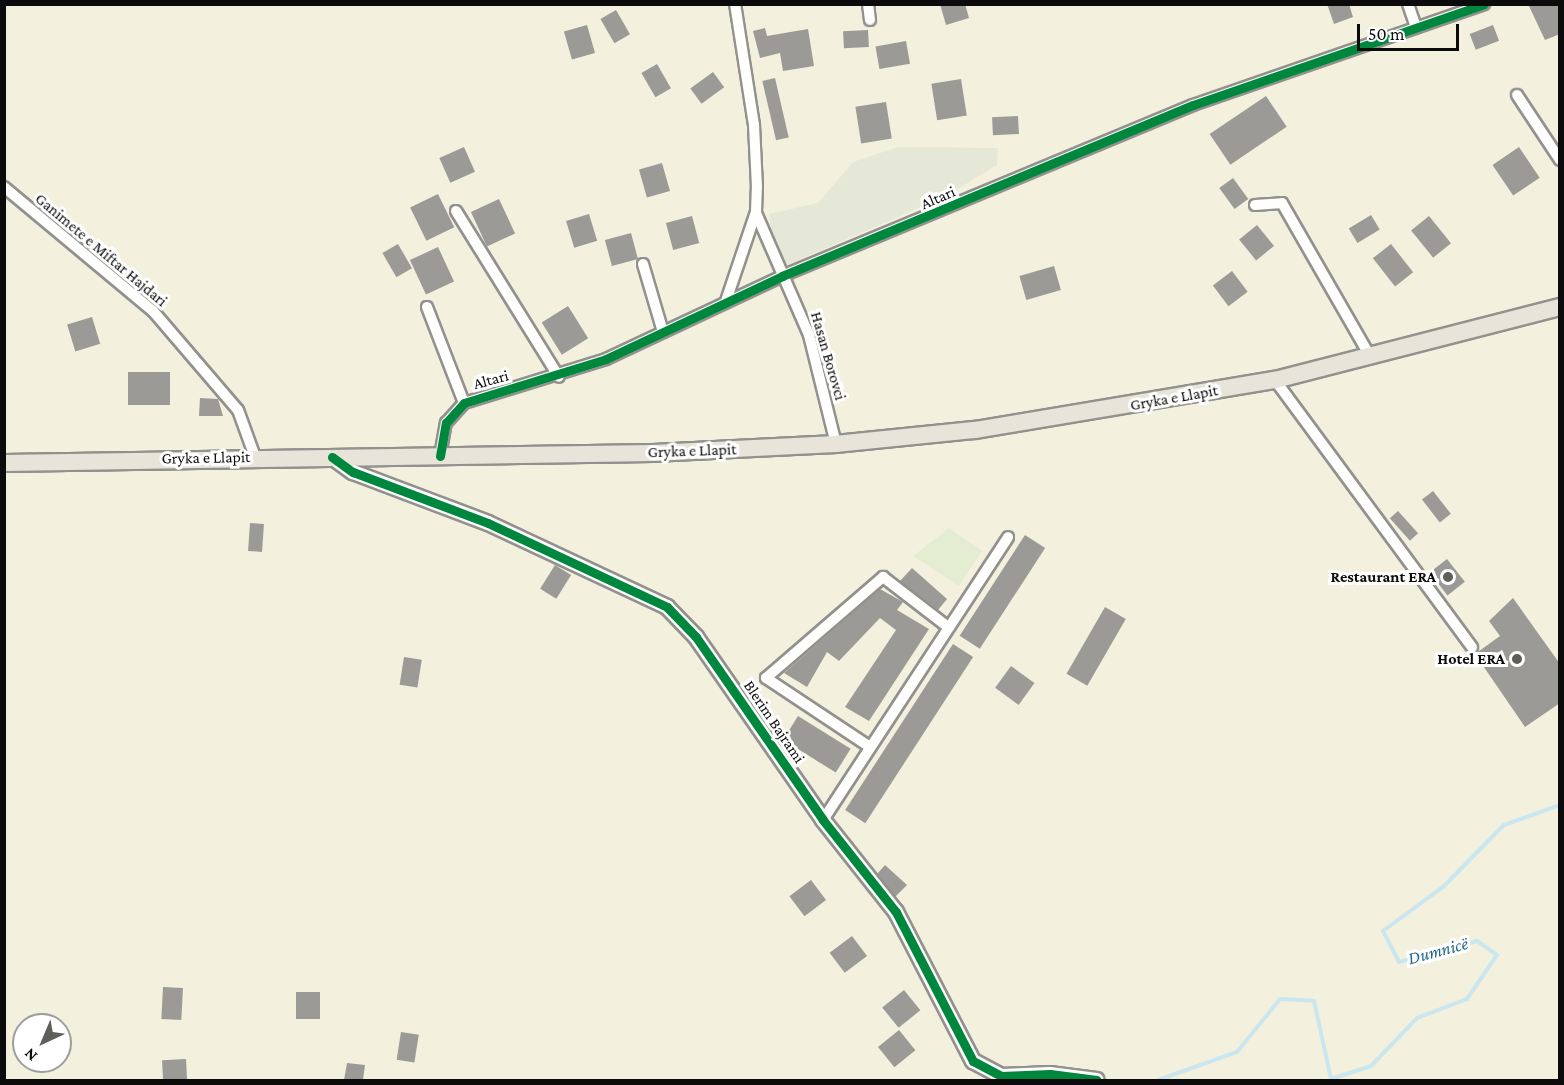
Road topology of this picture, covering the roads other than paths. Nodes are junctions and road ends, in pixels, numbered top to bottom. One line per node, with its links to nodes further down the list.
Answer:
1 (735, 4): 12 (street, Hasan Borovci)
2 (868, 4): 5 (street)
3 (1408, 4): 6 (street)
4 (1484, 4): 6 (street, Altari)
5 (870, 20)
6 (1416, 27): 14 (street, Altari)
7 (1517, 95): 8 (street)
8 (1560, 160)
9 (4, 187): 25 (street, Ganimete e Miftar Hajdari)
10 (1256, 206): 19 (street)
11 (456, 211): 20 (street)
12 (756, 212): 14 (street, Hasan Borovci); 15 (street, Hasan Borovci)
13 (643, 264): 18 (street)
14 (782, 276): 15 (street, Altari); 23 (street, Hasan Borovci)
15 (726, 301): 18 (street, Altari)
16 (427, 307): 22 (street, Altari)
17 (1560, 307): 19 (main road, Gryka e Llapit)
18 (663, 332): 20 (street, Altari)
19 (1371, 358): 21 (main road, Gryka e Llapit)
20 (559, 377): 22 (street, Altari)
21 (1275, 380): 23 (main road, Gryka e Llapit); 30 (street)
22 (465, 402): 24 (street, Altari)
23 (836, 444): 24 (main road, Gryka e Llapit)
24 (440, 456): 26 (main road, Gryka e Llapit)
25 (255, 457): 26 (main road, Gryka e Llapit); 27 (main road, Gryka e Llapit)
26 (332, 457): 32 (street, Blerim Bajrami)
27 (4, 463)
28 (1008, 537): 29 (street)
29 (948, 627): 31 (street); 31 (street)
30 (1472, 647)
31 (870, 747): 32 (street)
32 (823, 820): 33 (street, Blerim Bajrami)
33 (1033, 1078): 34 (street, Blerim Bajrami)
34 (1097, 1080)

